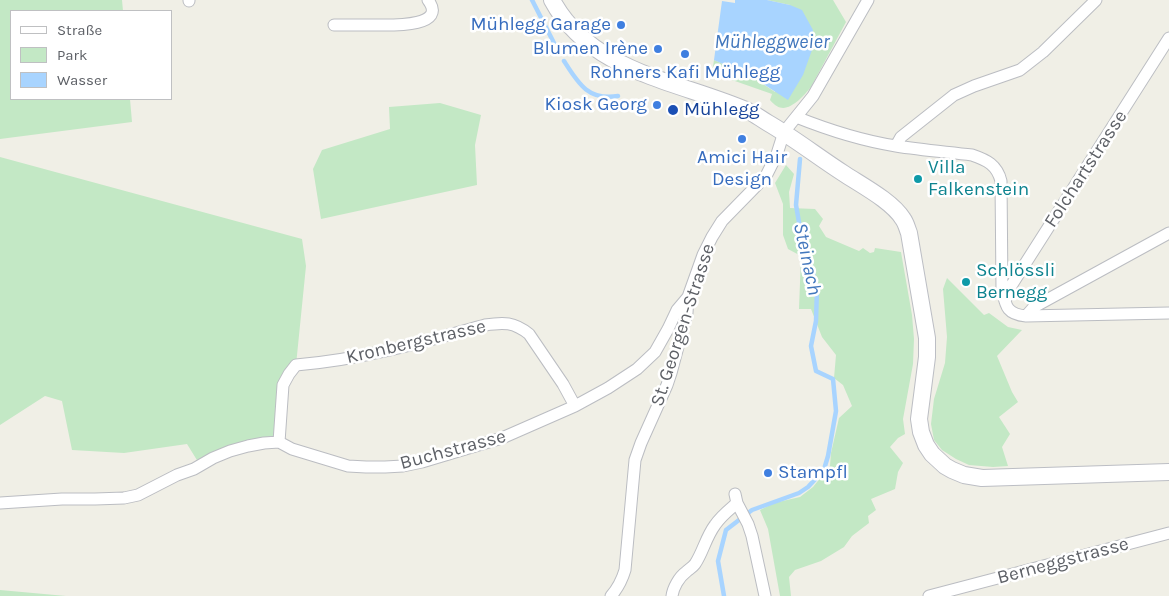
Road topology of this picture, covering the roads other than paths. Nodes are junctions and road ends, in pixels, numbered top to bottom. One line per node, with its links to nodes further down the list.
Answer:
1 (428, 0): 5 (street)
2 (552, 0): 8 (street)
3 (868, 0): 7 (street)
4 (1096, 0): 9 (street)
5 (334, 26)
6 (1169, 38): 12 (street, Folchartstrasse)
7 (796, 117): 8 (street); 9 (street)
8 (784, 132): 11 (street, St. Georgen-Strasse); 17 (street)
9 (896, 146): 12 (street)
10 (1169, 233): 14 (street)
11 (688, 297): 15 (street, Buchstrasse); 20 (street, St. Georgen-Strasse)
12 (1005, 301): 14 (street)
13 (1169, 314): 14 (street)
14 (1026, 316)
15 (574, 406): 16 (street, Buchstrasse); 16 (street, Kronbergstrasse)
16 (279, 442): 18 (street)
17 (1169, 472)
18 (0, 504)
19 (1169, 533): 23 (street, Berneggstrasse)
20 (611, 596)
21 (672, 596): 22 (street)
22 (765, 596)
23 (929, 596)

